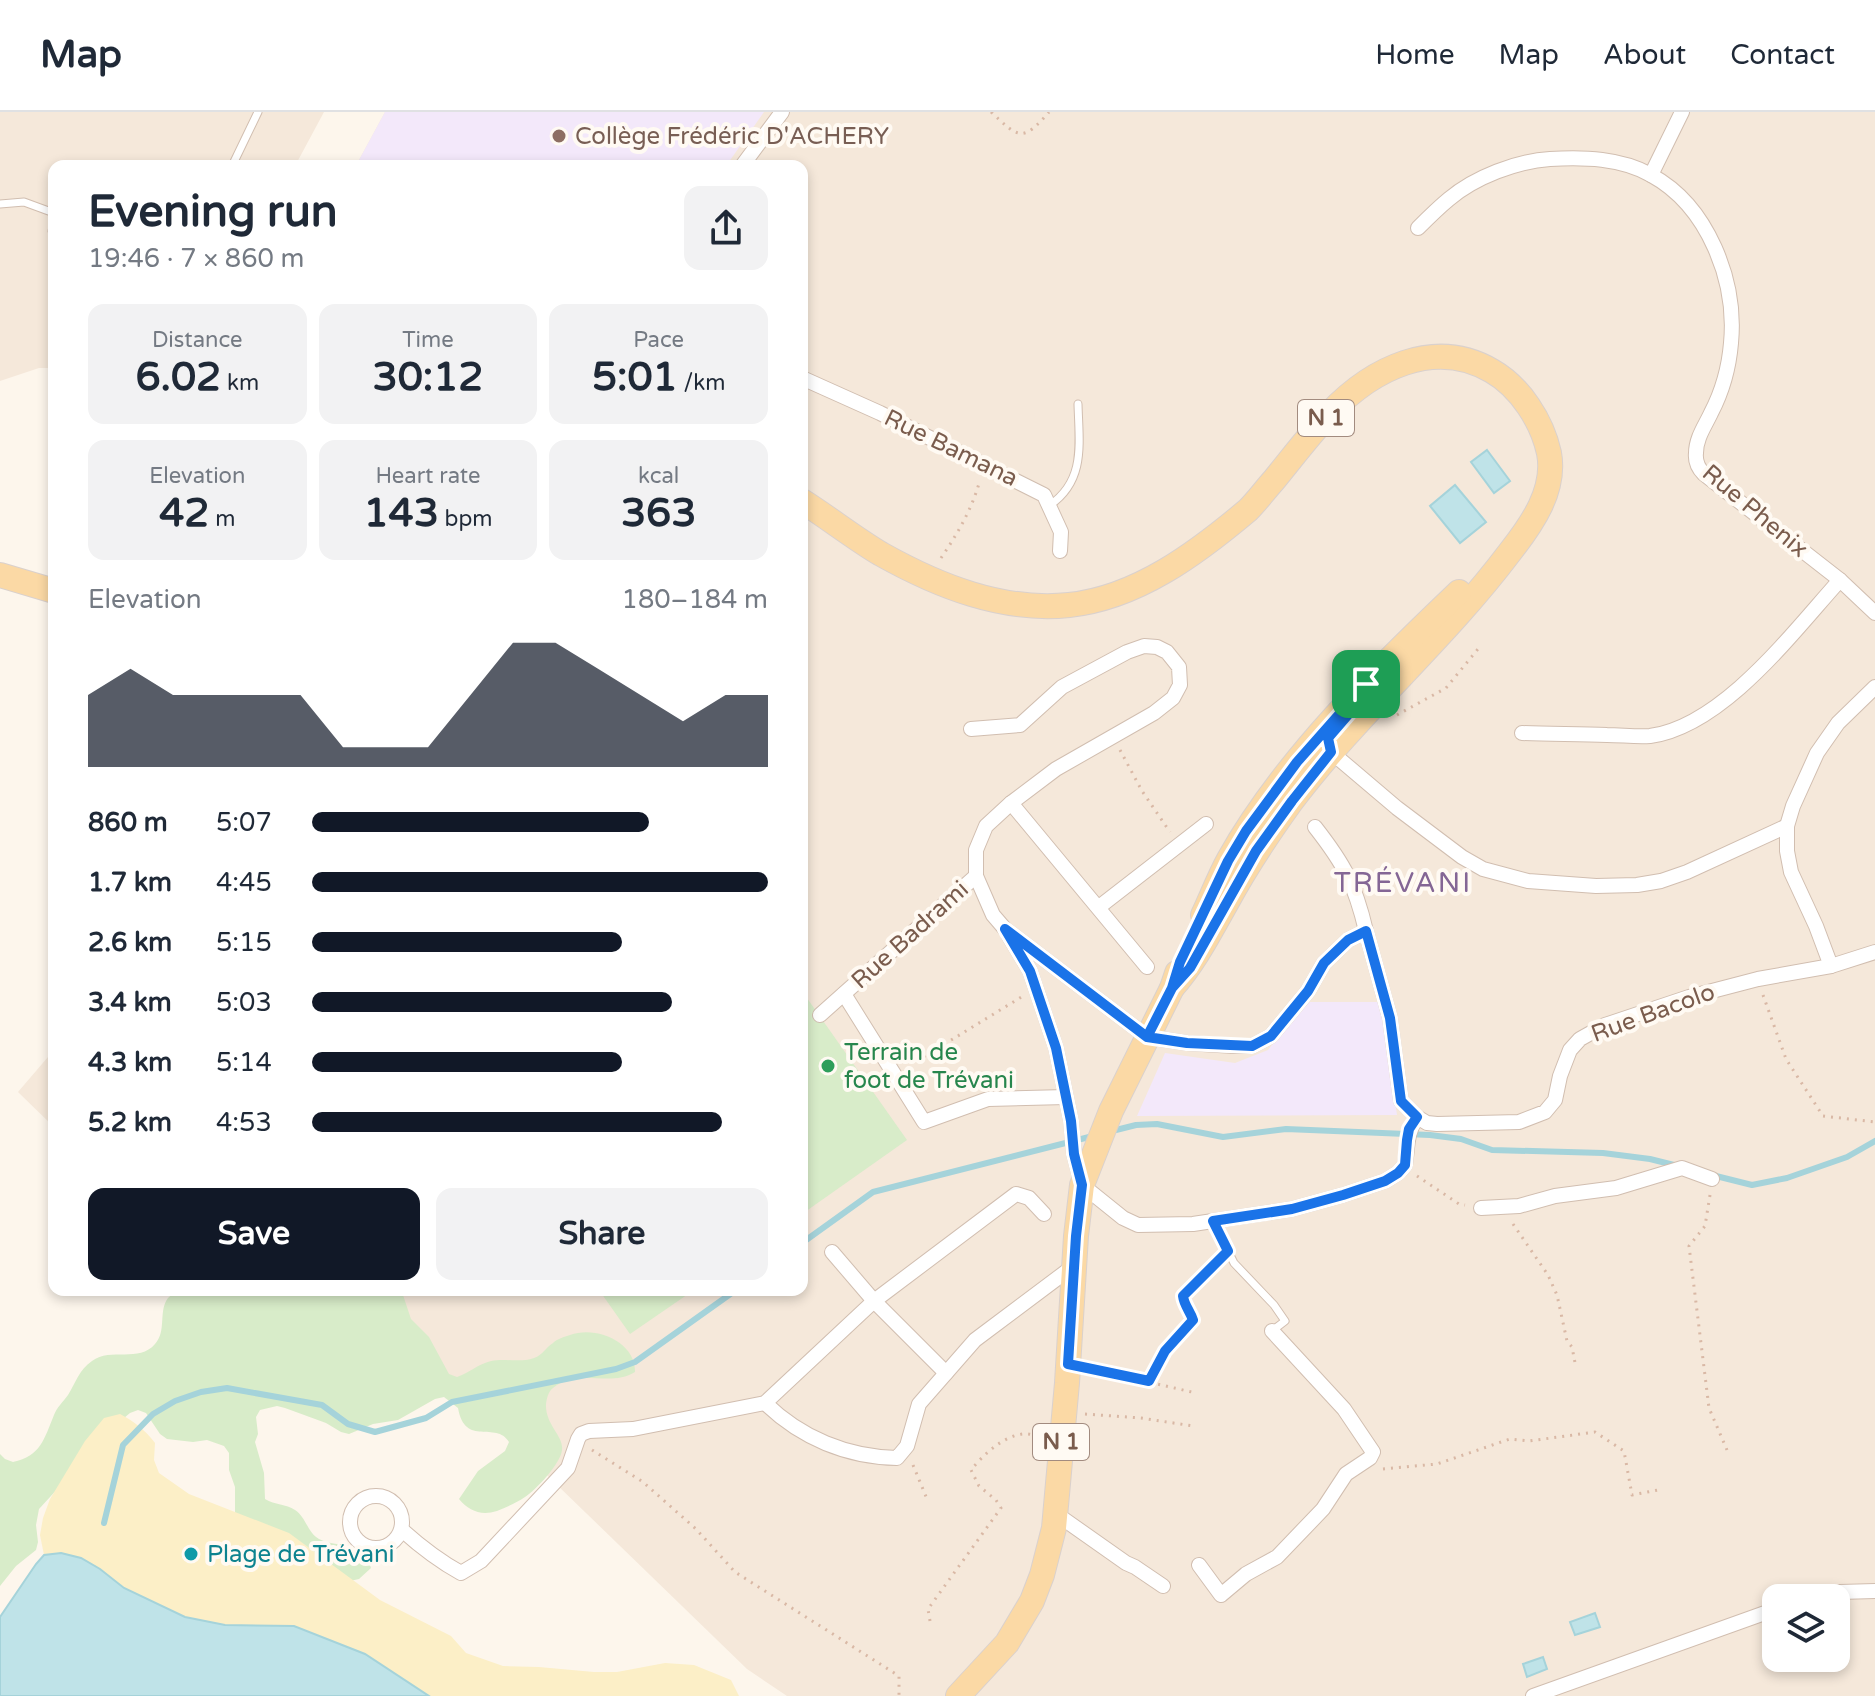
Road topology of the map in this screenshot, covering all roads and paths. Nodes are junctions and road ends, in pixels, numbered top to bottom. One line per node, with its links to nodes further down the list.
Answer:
1 (258, 112): 6 (lane)
2 (782, 112): 7 (street)
3 (991, 112): 4 (path)
4 (1049, 112)
5 (1682, 112): 8 (street)
6 (235, 160)
7 (746, 160)
8 (1651, 175): 11 (street, Rue Phenix); 20 (street, Rue Phenix)
9 (0, 204): 10 (lane)
10 (48, 211)
11 (1418, 228)
12 (808, 381): 14 (street, Rue Bamana)
13 (1078, 404): 16 (lane)
14 (978, 461): 16 (street, Rue Bamana); 19 (path)
15 (808, 505): 19 (main road, N 1)
16 (1050, 505): 17 (street)
17 (1060, 551)
18 (0, 575): 21 (main road)
19 (927, 578): 25 (main road, N 1)
20 (1840, 580): 22 (street, Rue Phenix); 27 (street)
21 (48, 589)
22 (1875, 613)
23 (1478, 649): 25 (path)
24 (1875, 687): 33 (street)
25 (1372, 692): 29 (main road, N 1); 30 (main road, N 1)
26 (971, 729): 28 (street)
27 (1522, 733)
28 (1112, 736): 31 (street); 35 (path)
29 (1331, 752): 30 (main road); 33 (street); 45 (main road, N 1)
30 (1297, 762): 45 (main road, N 1)
31 (1011, 803): 36 (street); 37 (street)
32 (1206, 824): 35 (street)
33 (1787, 826): 41 (street)
34 (1315, 827): 39 (street)
35 (1179, 845): 37 (street)
36 (976, 876): 38 (street); 46 (street, Rue Badrami)
37 (1099, 907): 42 (street)
38 (1005, 929): 44 (street); 48 (street)
39 (1366, 931): 48 (street); 51 (street)
40 (1875, 952): 41 (street, Rue Bacolo)
41 (1831, 966): 43 (street, Rue Bacolo)
42 (1147, 967)
43 (1758, 979): 51 (street, Rue Bacolo); 52 (path)
44 (1037, 988): 49 (path); 50 (street)
45 (1172, 988): 48 (main road, N 1)
46 (844, 994): 47 (street, Rue Badrami); 50 (street, Rue Badrami)
47 (820, 1015)
48 (1147, 1037): 54 (main road, N 1)
49 (917, 1061)
50 (1066, 1097): 54 (street)
51 (1417, 1117): 53 (street)
52 (1875, 1122)
53 (1406, 1152): 57 (path); 60 (street)
54 (1083, 1157): 56 (main road, N 1)
55 (1712, 1179): 58 (street); 77 (path)
56 (1082, 1185): 60 (street); 63 (main road, N 1)
57 (1481, 1208): 58 (street)
58 (1503, 1208): 67 (path)
59 (1044, 1214): 64 (street)
60 (1213, 1221): 61 (lane)
61 (1228, 1251): 65 (lane); 69 (path)
62 (832, 1252): 64 (street)
63 (1076, 1265): 66 (main road, N 1); 68 (street)
64 (874, 1301): 68 (street); 71 (street)
65 (1272, 1331): 78 (street)
66 (1068, 1364): 69 (path); 72 (main road, N 1)
67 (1576, 1368)
68 (946, 1373): 76 (street)
69 (1149, 1381): 70 (path)
70 (1196, 1393)
71 (765, 1403): 74 (street); 76 (street)
72 (1064, 1412): 73 (path); 75 (main road, N 1)
73 (1193, 1426)
74 (579, 1438): 82 (street); 89 (path)
75 (1061, 1441): 81 (main road, N 1); 88 (path)
76 (907, 1446): 80 (path)
77 (1727, 1450)
78 (1373, 1452): 79 (path); 83 (street)
79 (1658, 1490)
80 (927, 1499)
81 (1055, 1513): 84 (street); 90 (main road, N 1)
82 (402, 1530)
83 (1199, 1565)
84 (1163, 1586)
85 (1875, 1591): 86 (street)
86 (1850, 1592)
87 (1762, 1614): 91 (street)
88 (930, 1621)
89 (899, 1696)
90 (958, 1696)
91 (1533, 1696)

